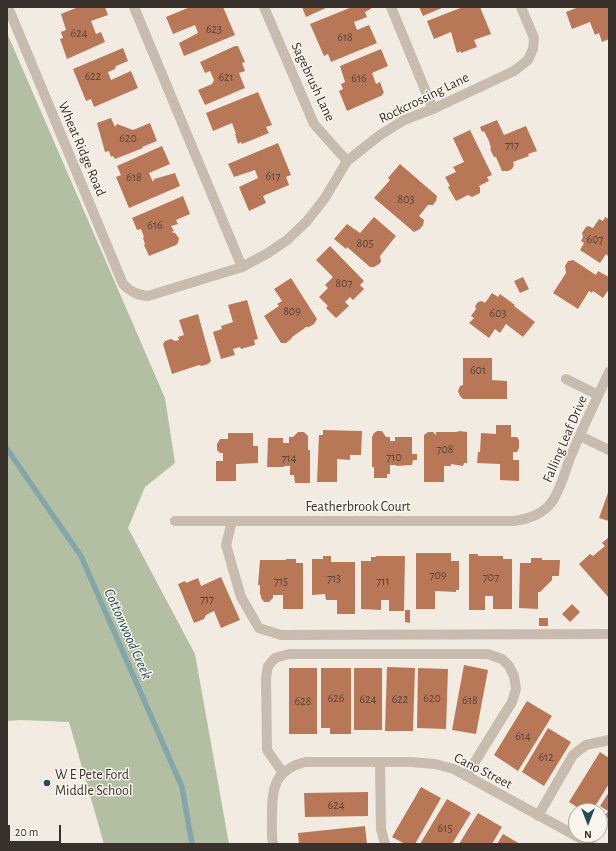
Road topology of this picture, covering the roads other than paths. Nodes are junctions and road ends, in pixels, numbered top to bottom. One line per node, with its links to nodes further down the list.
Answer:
1 (8, 7): 9 (street, Wheat Ridge Road)
2 (134, 7): 8 (street)
3 (264, 7): 7 (street, Sagebrush Lane)
4 (391, 7): 6 (street)
5 (521, 7): 6 (street, Rockcrossing Lane)
6 (433, 109): 7 (street, Rockcrossing Lane)
7 (348, 161): 8 (street, Rockcrossing Lane)
8 (242, 267): 9 (street, Rockcrossing Lane)
9 (137, 295)
10 (609, 372): 12 (street, Falling Leaf Drive)
11 (566, 379): 12 (street)
12 (598, 395): 13 (street, Falling Leaf Drive)
13 (580, 436): 14 (street); 15 (street, Falling Leaf Drive)
14 (609, 450)
15 (540, 513): 17 (street, Featherbrook Court)
16 (175, 521): 17 (street, Featherbrook Court)
17 (232, 521): 18 (street)
18 (609, 634)
19 (609, 740): 23 (street)
20 (380, 763): 21 (street, Cano Street); 22 (street, Cano Street); 25 (street)
21 (283, 772): 22 (street); 24 (street)
22 (466, 776): 23 (street, Cano Street)
23 (538, 816): 26 (street, Cano Street)
24 (273, 844)
25 (385, 844)
26 (590, 844)

